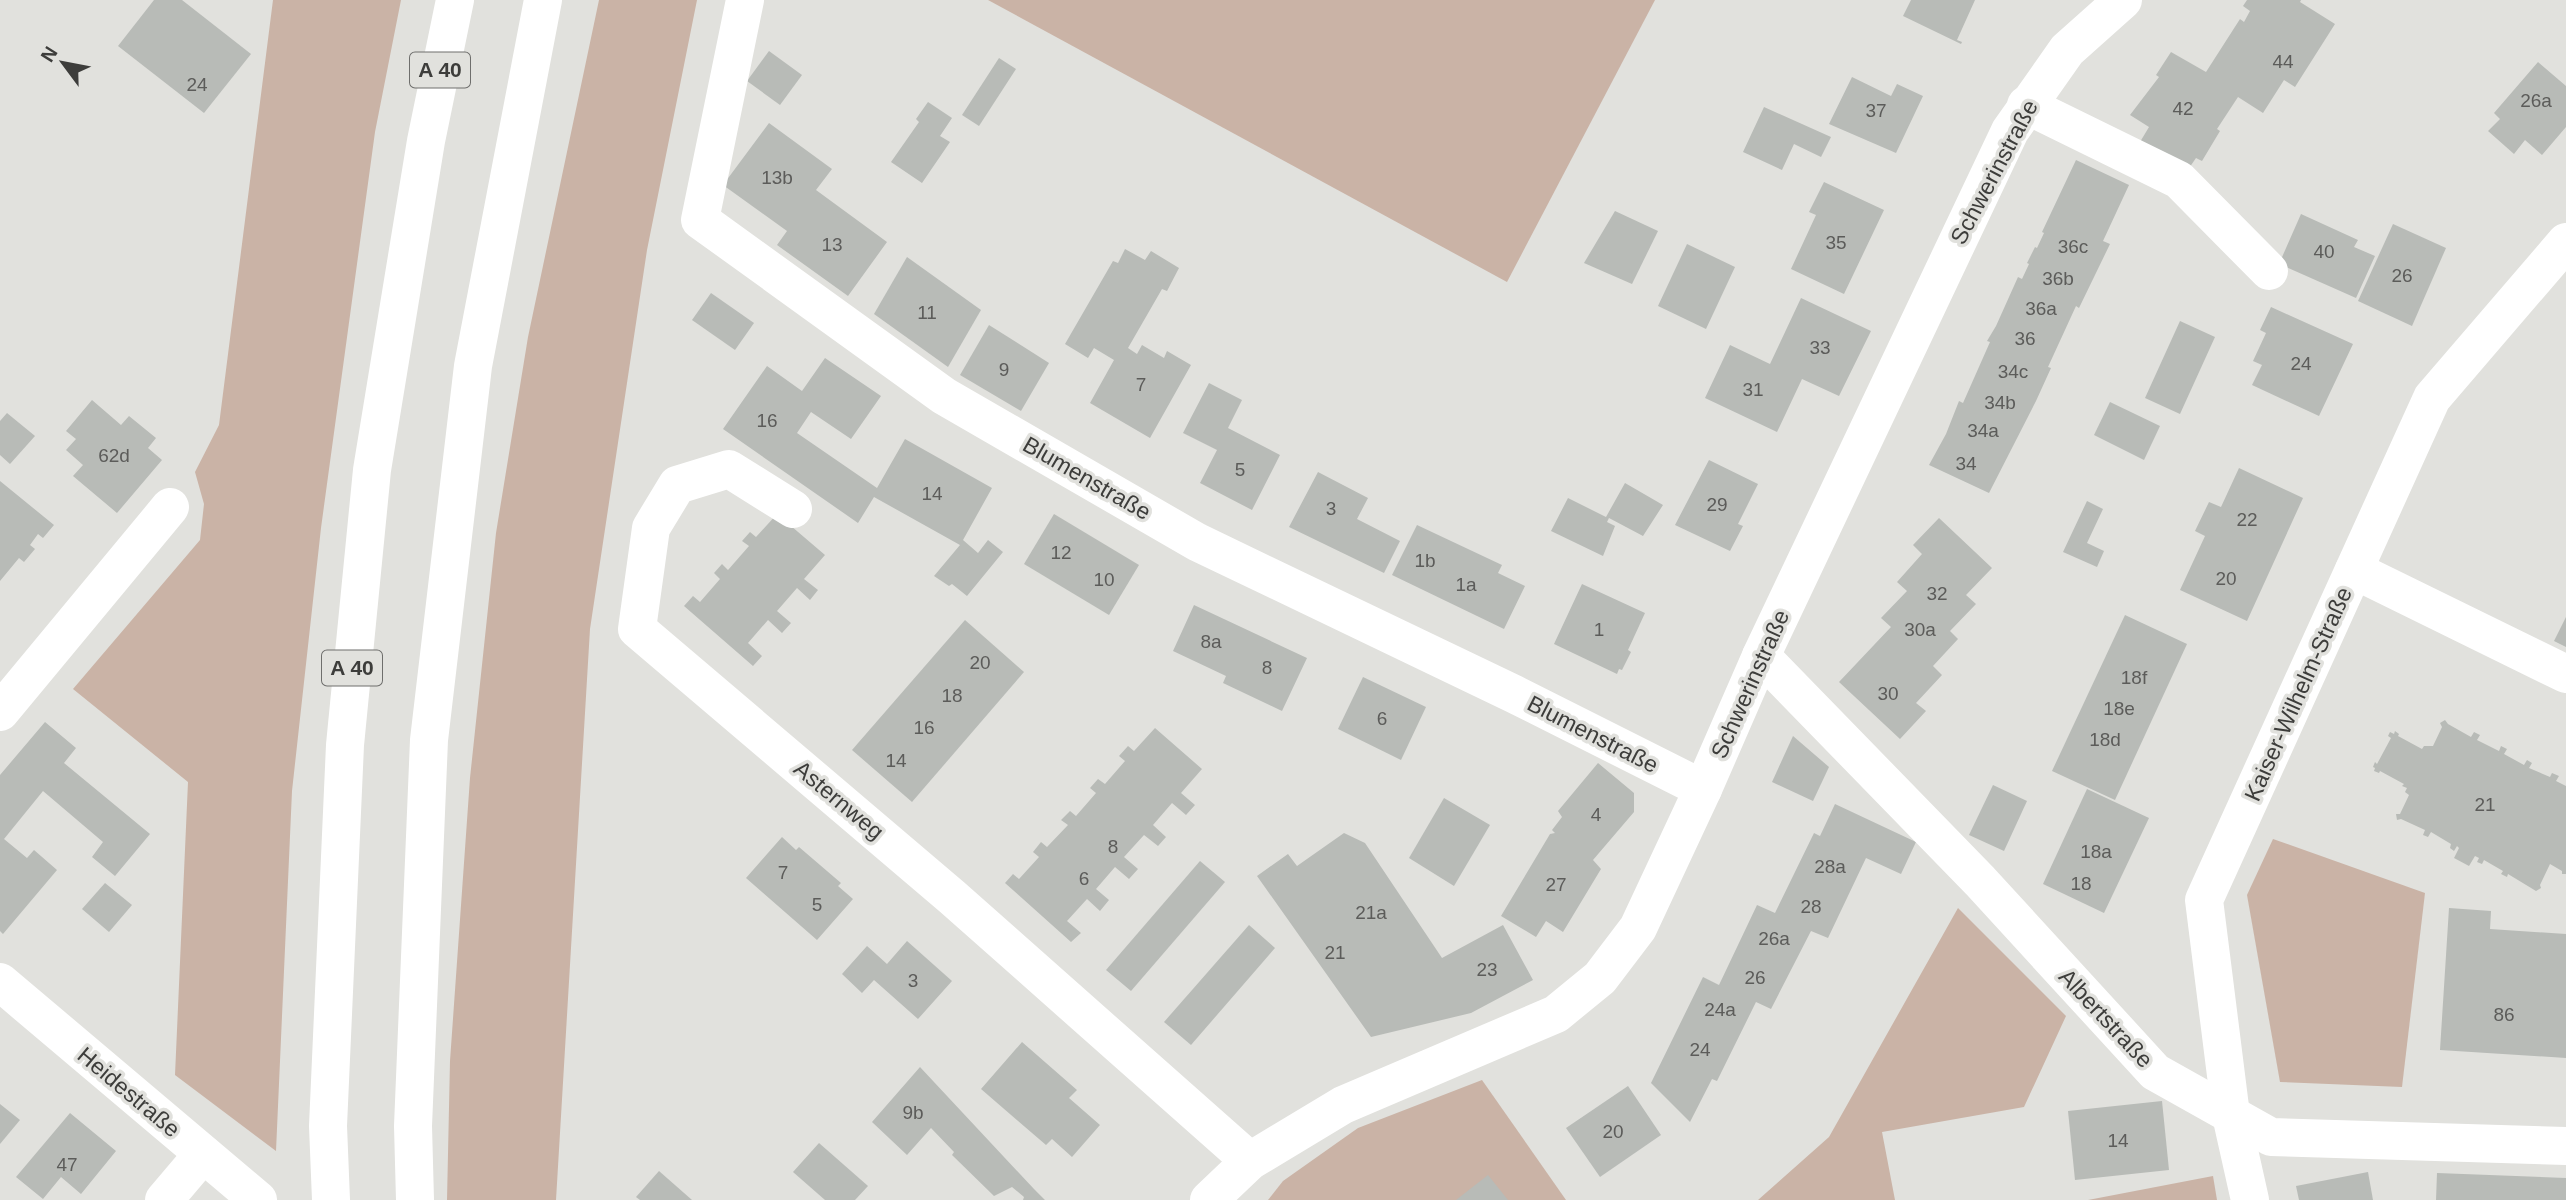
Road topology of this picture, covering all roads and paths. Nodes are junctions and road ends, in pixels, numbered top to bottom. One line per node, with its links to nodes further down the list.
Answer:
1 (455, 0): 21 (main road, A 40)
2 (542, 0): 22 (main road)
3 (745, 0): 14 (main road, Blumenstraße)
4 (2123, 0): 5 (main road, Schwerinstraße)
5 (2026, 105): 7 (main road); 11 (main road, Schwerinstraße)
6 (2566, 242): 10 (main road, Kaiser-Wilhelm-Straße)
7 (2269, 271)
8 (170, 507): 13 (main road)
9 (793, 509): 18 (main road, Asternweg)
10 (2354, 570): 12 (main road); 16 (main road, Kaiser-Wilhelm-Straße)
11 (1761, 656): 14 (main road, Schwerinstraße); 16 (main road, Albertstraße)
12 (2566, 674)
13 (0, 712)
14 (1703, 789): 18 (main road, Schwerinstraße)
15 (0, 982): 19 (main road, Heidestraße)
16 (2231, 1115): 17 (main road, Albertstraße); 24 (main road, Kaiser-Wilhelm-Straße)
17 (2566, 1146)
18 (1250, 1161): 23 (main road, Schwerinstraße)
19 (231, 1177): 20 (main road)
20 (164, 1200)
21 (331, 1200)
22 (415, 1200)
23 (1209, 1200)
24 (2250, 1200)

